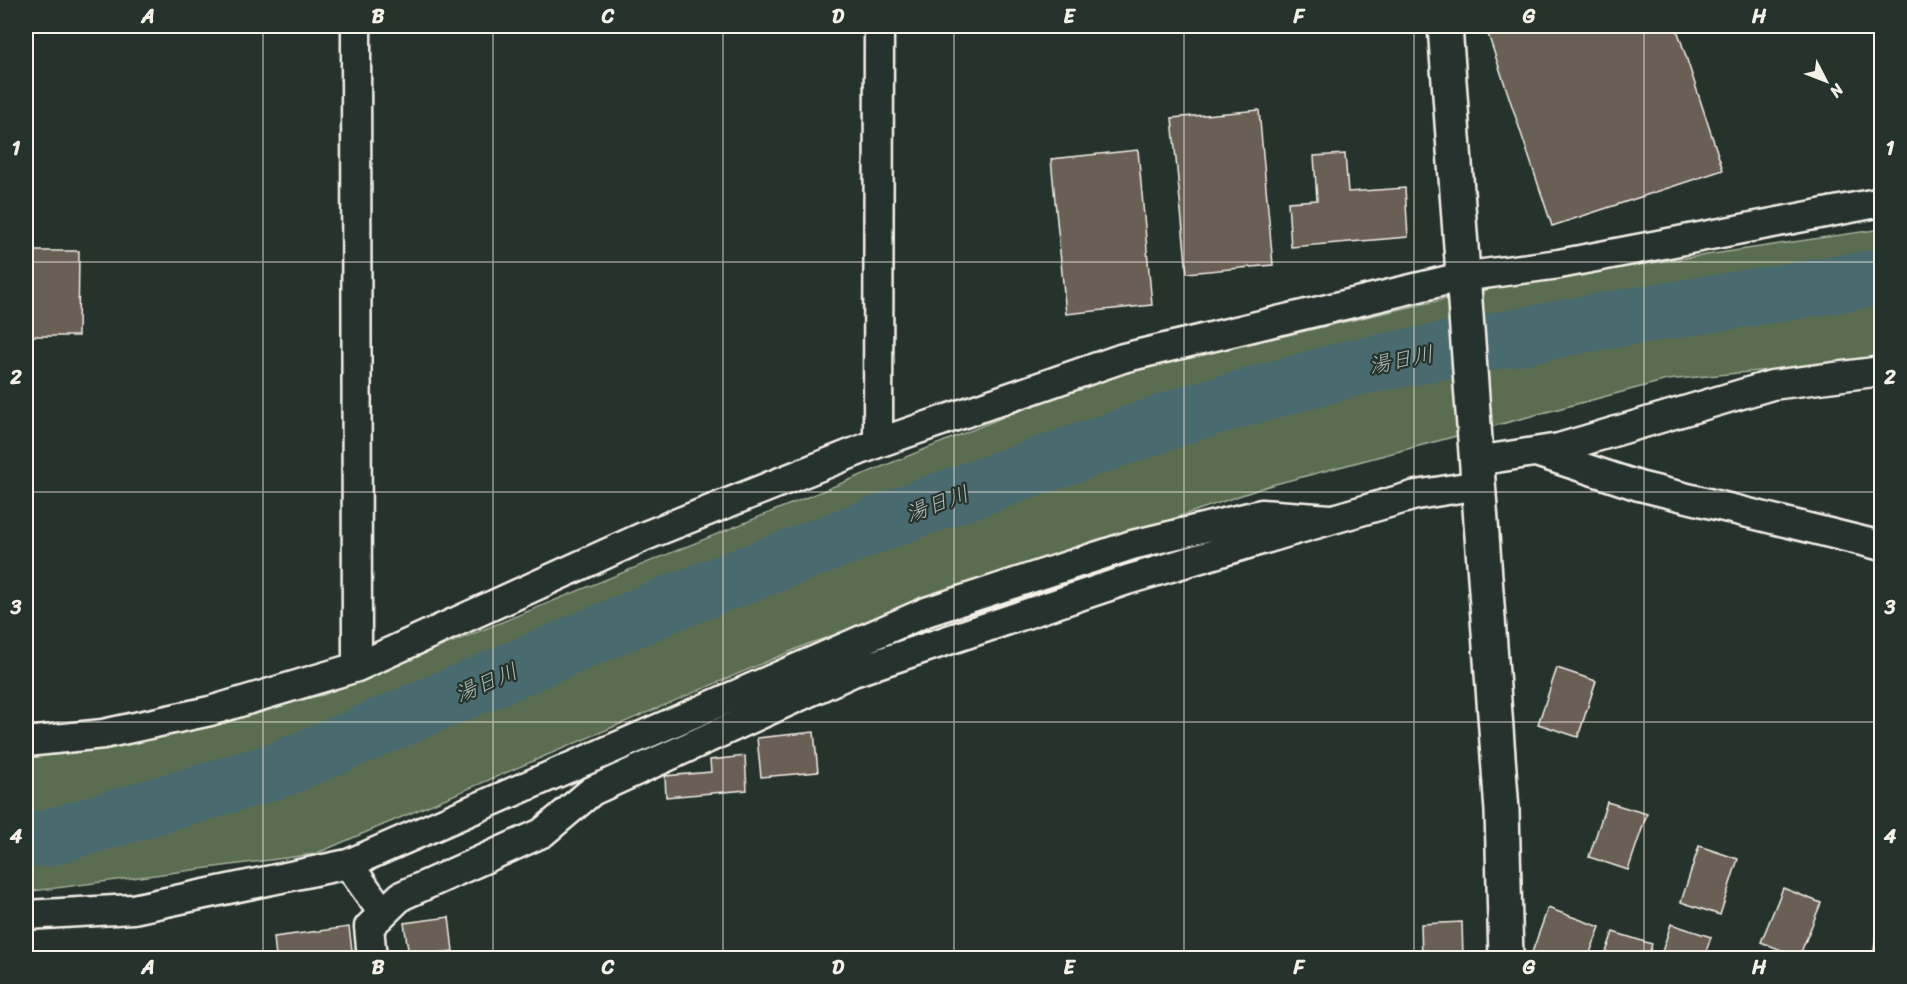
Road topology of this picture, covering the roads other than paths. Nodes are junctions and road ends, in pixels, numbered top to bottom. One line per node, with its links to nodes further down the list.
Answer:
1 (356, 26): 12 (street)
2 (879, 26): 7 (street)
3 (1445, 26): 5 (street)
4 (1881, 202): 5 (street)
5 (1461, 278): 7 (street); 9 (street)
6 (1881, 371): 8 (street)
7 (878, 443): 12 (street)
8 (1534, 452): 9 (street); 11 (street)
9 (1478, 468): 10 (street); 18 (street)
10 (1330, 519): 14 (street); 15 (street)
11 (1881, 546)
12 (357, 667): 13 (street)
13 (26, 742)
14 (348, 864): 15 (street); 16 (street)
15 (383, 913): 17 (street)
16 (26, 915)
17 (372, 958)
18 (1506, 958)

